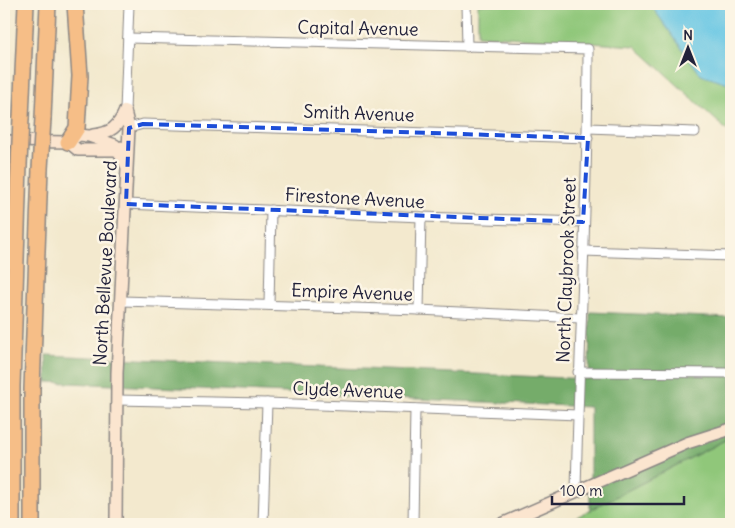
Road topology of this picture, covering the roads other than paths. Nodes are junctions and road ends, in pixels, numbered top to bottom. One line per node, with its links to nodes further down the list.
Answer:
1 (26, 4): 36 (highway, bridge)
2 (48, 4): 37 (highway, bridge)
3 (76, 4): 15 (highway)
4 (129, 4): 6 (street, North Bellevue Boulevard)
5 (466, 4): 7 (street)
6 (128, 38): 7 (street, Capital Avenue); 9 (street, North Bellevue Boulevard)
7 (467, 47): 8 (street, Capital Avenue)
8 (588, 49): 12 (street, North Claybrook Street)
9 (125, 111): 10 (main road, North Bellevue Boulevard); 13 (main road)
10 (129, 132): 12 (street, Smith Avenue); 16 (main road); 17 (main road, North Bellevue Boulevard)
11 (695, 132): 12 (street, Smith Avenue)
12 (588, 133): 21 (street, North Claybrook Street)
13 (89, 136): 15 (main road); 16 (main road)
14 (4, 141): 15 (main road)
15 (68, 142): 16 (main road)
16 (119, 149): 17 (main road)
17 (127, 168): 18 (main road, North Bellevue Boulevard)
18 (126, 204): 19 (street, Firestone Avenue); 24 (main road, North Bellevue Boulevard)
19 (271, 210): 20 (street, Firestone Avenue); 25 (street)
20 (421, 217): 21 (street, Firestone Avenue); 26 (street)
21 (583, 222): 22 (street, North Claybrook Street)
22 (583, 251): 23 (street); 27 (street, North Claybrook Street)
23 (731, 256)
24 (122, 301): 25 (street, Empire Avenue); 30 (main road, North Bellevue Boulevard)
25 (269, 305): 26 (street, Empire Avenue)
26 (419, 310): 27 (street, Empire Avenue)
27 (580, 318): 28 (street, North Claybrook Street)
28 (578, 372): 29 (street); 33 (street, North Claybrook Street)
29 (731, 374)
30 (116, 400): 31 (street, Clyde Avenue); 38 (main road, North Bellevue Boulevard)
31 (267, 403): 32 (street, Clyde Avenue); 39 (street)
32 (415, 409): 33 (street, Clyde Avenue); 40 (street)
33 (578, 415): 35 (street, North Claybrook Street)
34 (731, 428): 35 (main road)
35 (576, 492): 41 (main road)
36 (12, 524)
37 (32, 524)
38 (116, 524)
39 (263, 524)
40 (413, 524)
41 (502, 524)

